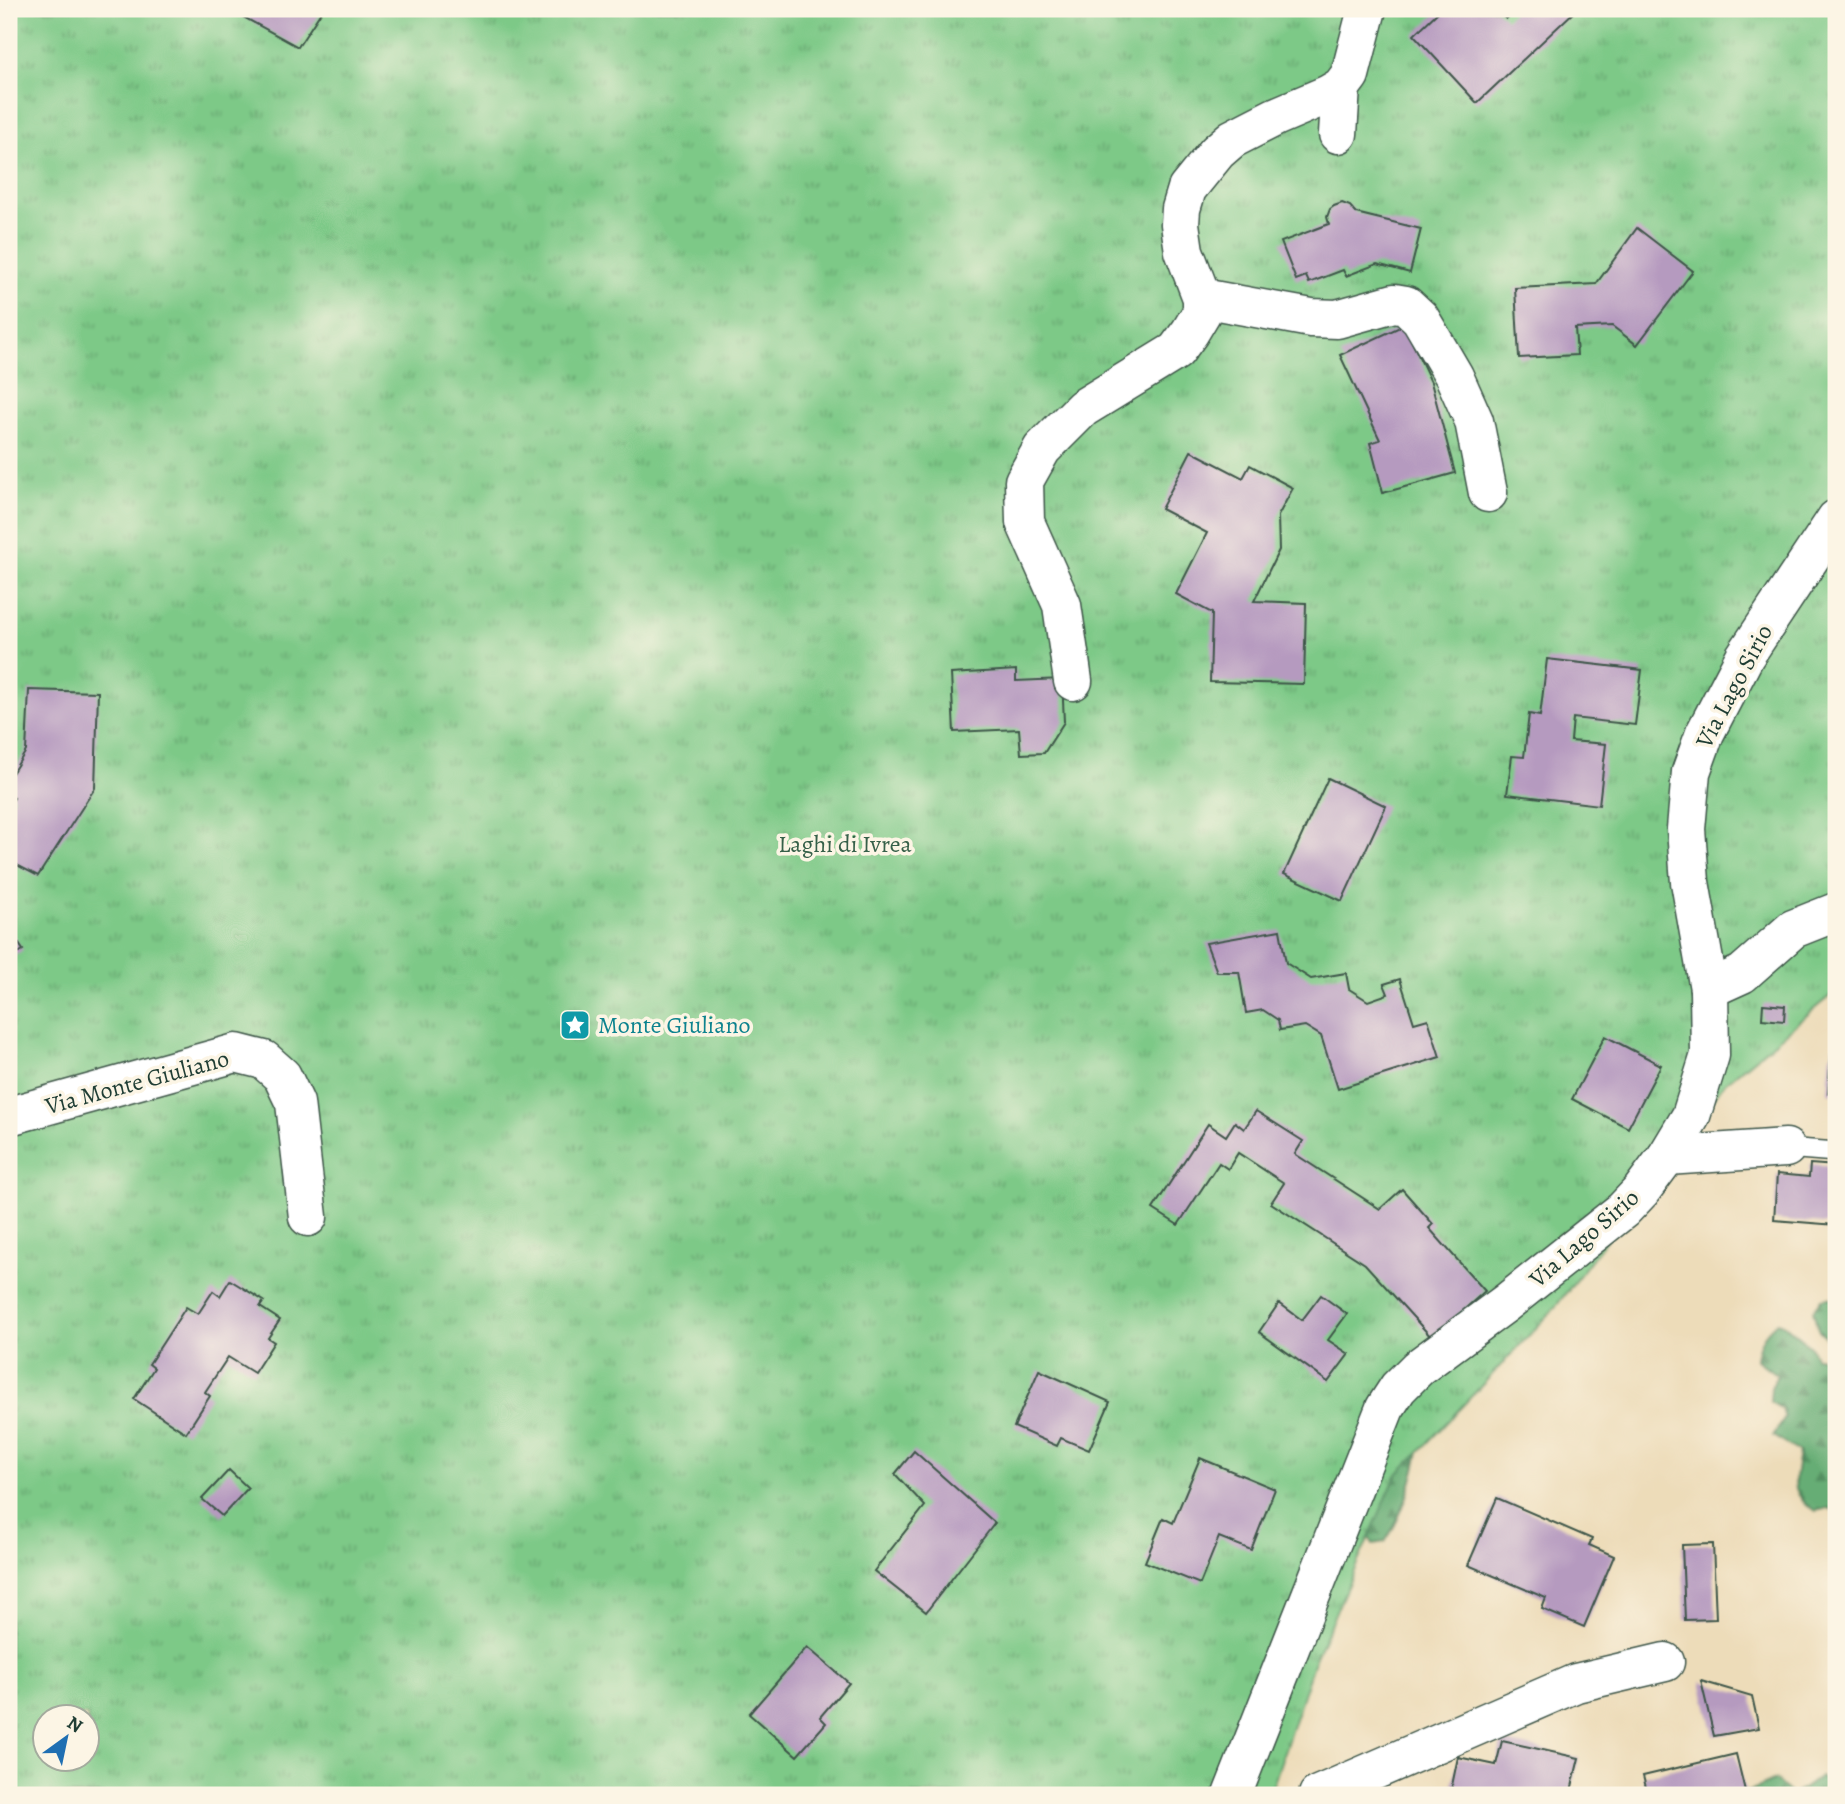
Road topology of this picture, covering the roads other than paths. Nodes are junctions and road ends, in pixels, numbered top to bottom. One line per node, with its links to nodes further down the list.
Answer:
1 (1367, 9): 2 (street)
2 (1341, 87): 3 (street); 4 (street)
3 (1338, 134)
4 (1202, 298): 5 (street); 6 (street); 8 (street)
5 (1221, 331)
6 (1488, 492)
7 (1836, 519): 10 (street, Via Lago Sirio)
8 (1073, 681)
9 (1836, 912): 10 (street)
10 (1709, 989): 14 (street, Via Lago Sirio)
11 (9, 1116): 15 (street, Via Monte Giuliano)
12 (1786, 1148): 13 (lane); 14 (street)
13 (1836, 1152)
14 (1667, 1156): 17 (street, Via Lago Sirio)
15 (308, 1217)
16 (1665, 1662): 18 (street)
17 (1232, 1795)
18 (1318, 1795)

